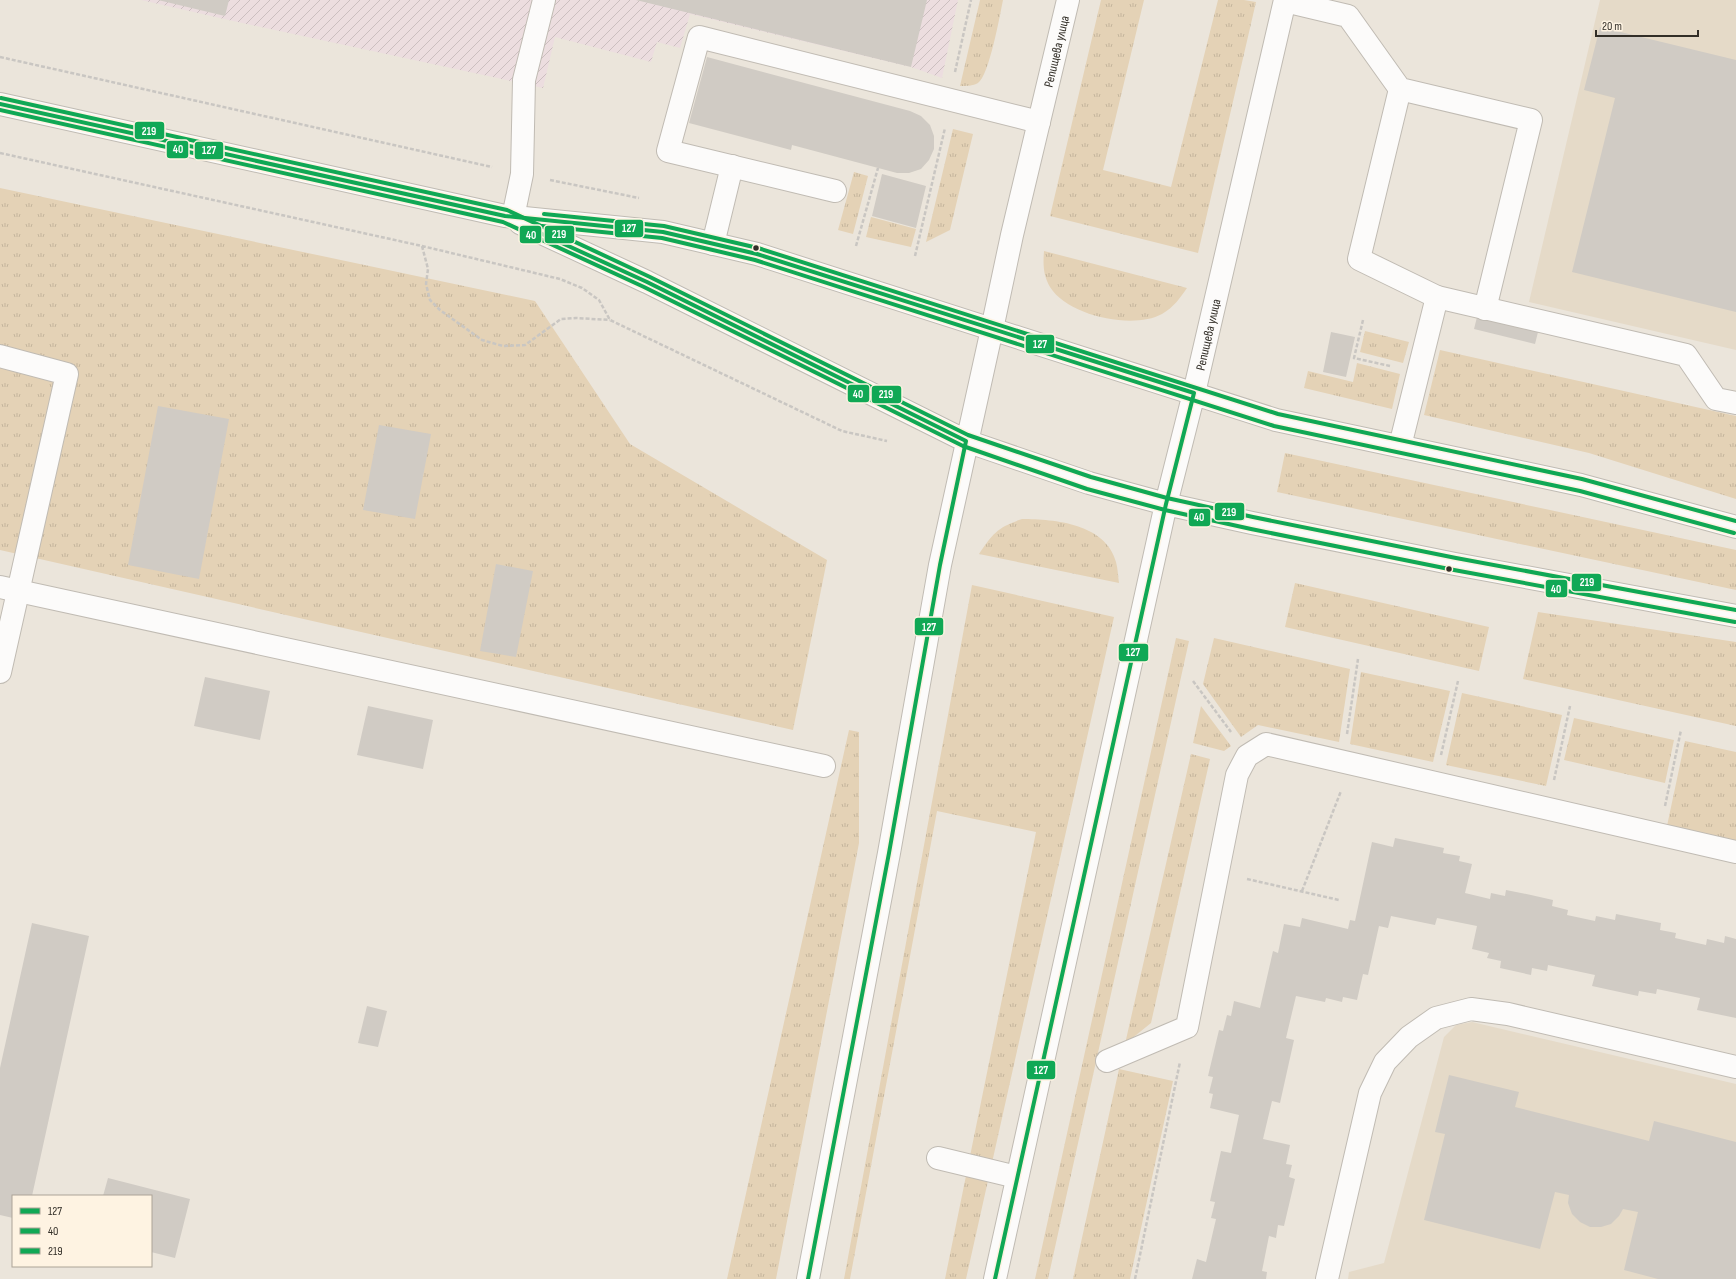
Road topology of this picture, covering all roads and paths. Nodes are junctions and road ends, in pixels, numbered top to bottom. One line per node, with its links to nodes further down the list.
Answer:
1 (544, 0): 11 (main road)
2 (1068, 0): 7 (main road, Репищева улица)
3 (1285, 0): 5 (main road); 25 (main road, Репищева улица)
4 (0, 57): 11 (path)
5 (1400, 90): 18 (main road); 19 (main road)
6 (0, 104): 14 (main road)
7 (1039, 122): 9 (main road); 22 (main road, Репищева улица)
8 (0, 153): 16 (path)
9 (732, 166): 12 (main road); 15 (main road)
10 (878, 168): 17 (path)
11 (522, 174): 13 (path); 14 (main road)
12 (835, 191)
13 (644, 199)
14 (509, 217): 15 (main road); 28 (main road)
15 (713, 244): 22 (main road)
16 (422, 246): 20 (path); 20 (path)
17 (856, 246)
18 (1437, 297): 19 (main road); 24 (main road)
19 (1486, 309): 26 (main road)
20 (610, 320): 27 (path)
21 (1363, 320): 24 (path)
22 (992, 329): 25 (main road); 28 (main road, Репищева улица)
23 (0, 356): 32 (main road)
24 (1418, 372): 29 (main road)
25 (1194, 393): 29 (main road); 30 (main road, Репищева улица)
26 (1736, 403)
27 (887, 441)
28 (966, 441): 30 (main road); 54 (main road, Репищева улица)
29 (1400, 446): 31 (main road)
30 (1166, 504): 33 (main road); 53 (main road, Репищева улица)
31 (1736, 527)
32 (9, 589): 35 (main road); 42 (main road)
33 (1736, 616)
34 (1358, 659): 41 (path)
35 (0, 672)
36 (1193, 680): 40 (path)
37 (1458, 681): 43 (path)
38 (1570, 706): 44 (path)
39 (1681, 730): 45 (path)
40 (1247, 756): 41 (main road); 49 (main road)
41 (1342, 761): 43 (main road)
42 (824, 766)
43 (1435, 783): 44 (main road)
44 (1548, 808): 45 (main road)
45 (1660, 834): 46 (main road)
46 (1736, 852)
47 (1254, 881): 48 (path)
48 (1339, 900)
49 (1187, 1027): 50 (main road); 56 (path)
50 (1107, 1061)
51 (1736, 1067): 57 (main road)
52 (938, 1158): 53 (main road)
53 (1017, 1177): 55 (main road, Репищева улица)
54 (808, 1279)
55 (995, 1279)
56 (1135, 1279)
57 (1327, 1279)

